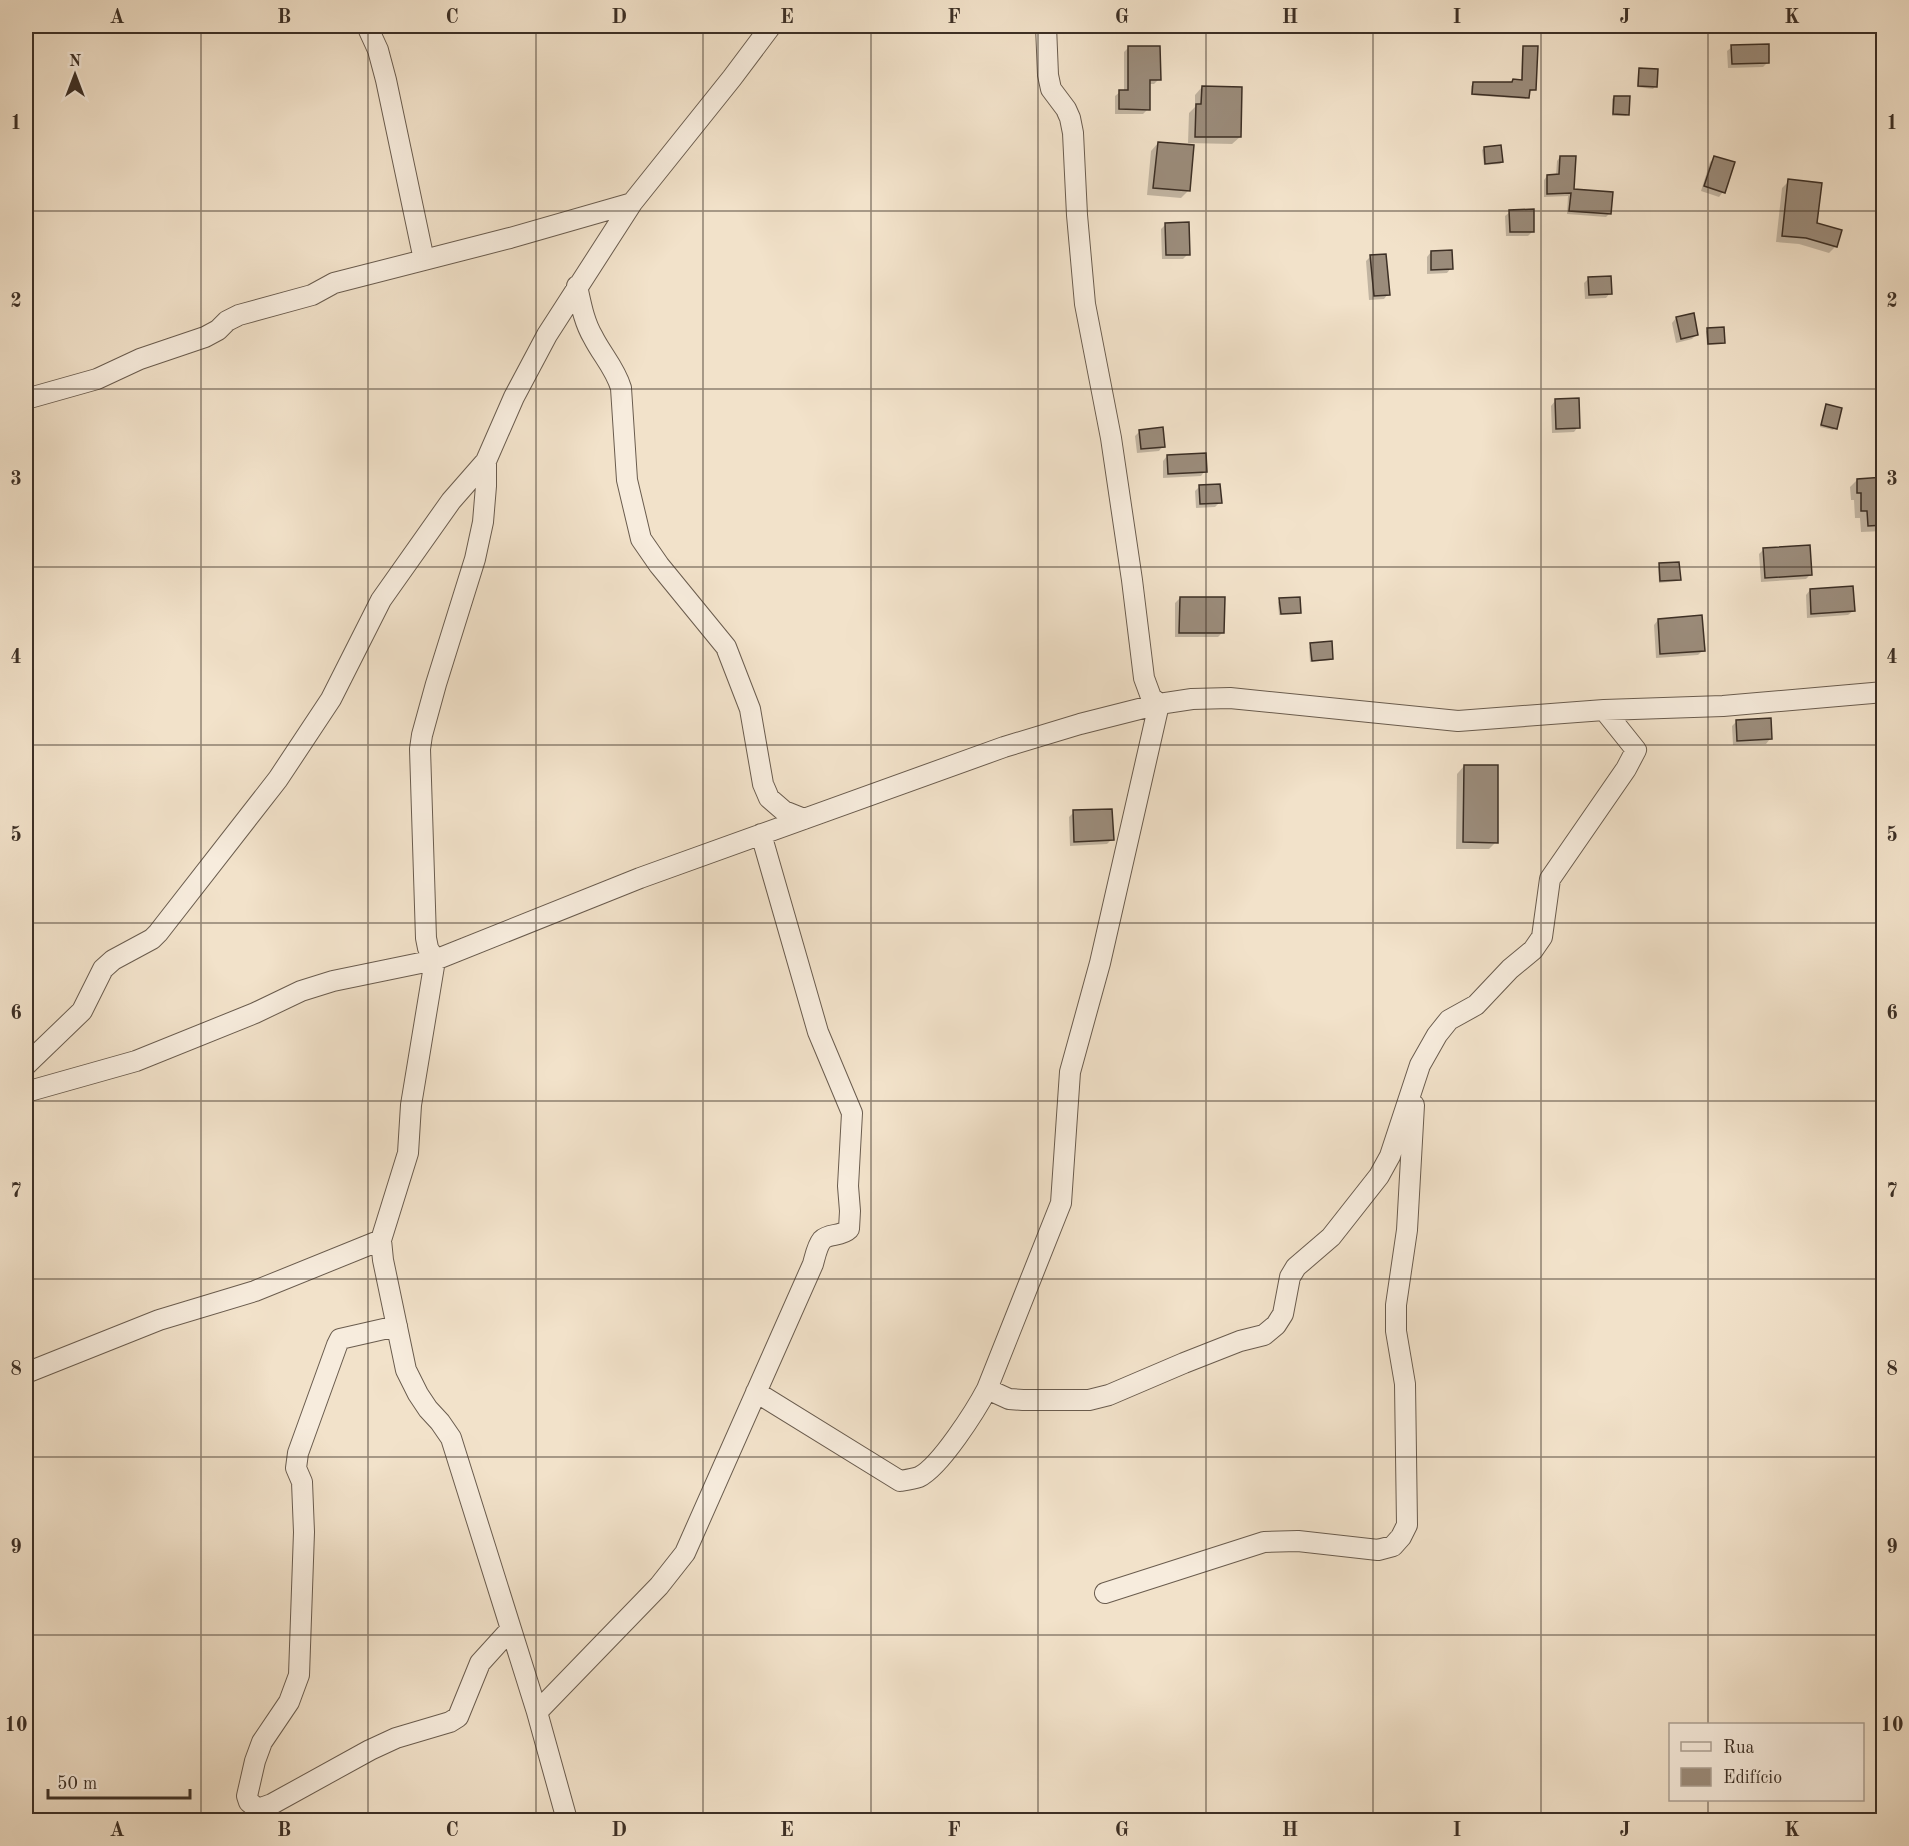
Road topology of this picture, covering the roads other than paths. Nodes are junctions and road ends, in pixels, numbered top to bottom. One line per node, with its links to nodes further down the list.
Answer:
1 (367, 26): 5 (street)
2 (771, 26): 4 (street)
3 (1046, 26): 10 (street)
4 (632, 203): 5 (street); 6 (street)
5 (424, 260): 7 (street)
6 (577, 286): 8 (street); 12 (street)
7 (26, 399)
8 (486, 461): 14 (street); 15 (street)
9 (1884, 692): 11 (street)
10 (1159, 704): 11 (street); 12 (street); 21 (street)
11 (1604, 710): 16 (street)
12 (804, 819): 13 (street)
13 (761, 834): 14 (street); 22 (street)
14 (435, 960): 17 (street); 18 (street)
15 (26, 1065)
16 (1415, 1077): 21 (street); 23 (street)
17 (26, 1092)
18 (381, 1240): 19 (street); 20 (street)
19 (397, 1326): 24 (street); 24 (street)
20 (26, 1373)
21 (987, 1389): 22 (street)
22 (756, 1392): 25 (street)
23 (1105, 1593)
24 (510, 1630): 25 (street)
25 (537, 1712): 26 (street)
26 (567, 1821)

